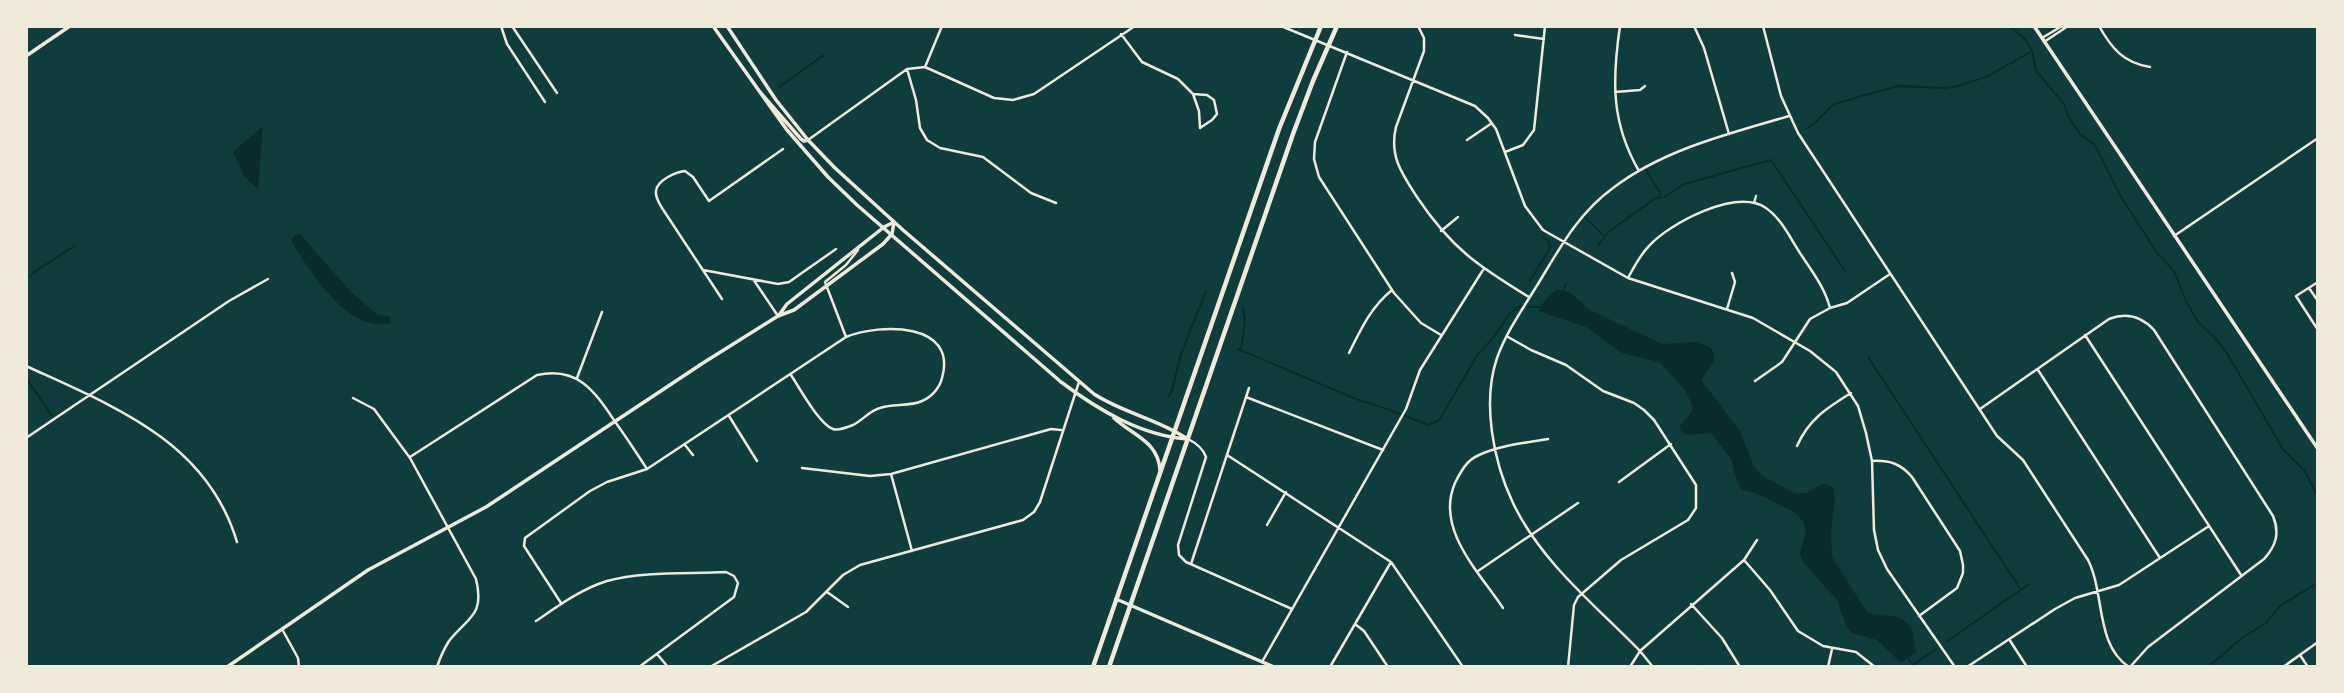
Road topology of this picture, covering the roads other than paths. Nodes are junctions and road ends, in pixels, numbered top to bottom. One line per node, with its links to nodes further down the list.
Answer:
1 (70, 26): 27 (street)
2 (500, 26): 37 (street)
3 (510, 26): 35 (street)
4 (713, 26): 32 (street)
5 (727, 26): 42 (street)
6 (942, 26): 28 (street)
7 (1135, 26): 20 (street)
8 (1281, 26): 22 (street)
9 (1321, 26): 22 (highway)
10 (1337, 26): 25 (highway)
11 (1419, 26): 31 (street)
12 (1545, 26): 23 (street)
13 (1620, 26): 34 (street)
14 (1694, 26): 40 (street)
15 (1763, 26): 38 (street)
16 (2034, 26): 24 (street)
17 (2062, 26): 24 (street)
18 (2068, 26): 24 (street)
19 (2099, 26): 29 (street)
20 (1121, 34): 28 (street); 36 (street)
21 (1515, 35): 23 (street)
22 (1315, 39): 25 (street); 101 (highway)
23 (1544, 39): 45 (street)
24 (2043, 40): 55 (street)
25 (1329, 45): 26 (street); 104 (highway)
26 (1347, 52): 31 (street); 69 (street)
27 (26, 56)
28 (925, 67): 30 (street)
29 (2150, 67)
30 (907, 69): 42 (street); 48 (street)
31 (1414, 80): 39 (street); 53 (street)
32 (750, 81): 42 (street); 52 (street)
33 (1645, 86): 34 (street)
34 (1615, 92): 46 (street)
35 (557, 93)
36 (1193, 94): 36 (street)
37 (545, 102)
38 (1789, 116): 40 (street); 62 (street)
39 (1492, 123): 43 (street); 45 (street)
40 (1729, 134): 46 (street)
41 (2318, 138): 55 (street)
42 (808, 140): 51 (street)
43 (1467, 140)
44 (783, 149): 59 (street)
45 (1505, 152): 56 (street)
46 (1639, 171): 56 (street)
47 (1756, 196): 49 (street)
48 (1056, 203)
49 (1754, 203): 63 (street); 73 (street)
50 (1458, 218): 53 (street)
51 (894, 222): 52 (street); 54 (street); 88 (street)
52 (884, 227): 54 (street); 57 (street)
53 (1441, 231): 60 (street)
54 (892, 234): 67 (street); 91 (street)
55 (2174, 236): 110 (street)
56 (1563, 242): 63 (street); 70 (street)
57 (859, 248): 67 (street); 76 (street)
58 (836, 249): 65 (street)
59 (703, 270): 65 (street); 71 (street)
60 (1483, 270): 70 (street); 78 (street)
61 (1732, 273): 74 (street)
62 (1890, 274): 73 (street); 96 (street)
63 (1628, 278): 74 (street)
64 (268, 279): 93 (street)
65 (753, 279): 76 (street)
66 (2318, 282): 68 (street)
67 (826, 287): 76 (street); 80 (street)
68 (2309, 288): 72 (street); 77 (street)
69 (1392, 290): 78 (street); 83 (street)
70 (1530, 297): 81 (street)
71 (722, 299)
72 (2318, 301)
73 (1830, 308): 82 (street)
74 (1727, 309): 82 (street)
75 (602, 312): 87 (street)
76 (778, 316): 99 (street)
77 (2318, 330)
78 (1441, 335): 111 (street)
79 (2085, 335): 85 (street); 125 (street); 137 (street)
80 (846, 337): 86 (street); 86 (street)
81 (1507, 337): 106 (street); 109 (street)
82 (1794, 342): 89 (street); 92 (street)
83 (1349, 353)
84 (26, 366): 93 (street)
85 (2038, 369): 96 (street); 132 (street)
86 (791, 374): 98 (street)
87 (577, 378): 99 (street); 114 (street)
88 (1079, 382): 91 (street); 101 (street)
89 (1755, 382)
90 (1249, 388): 94 (street)
91 (1076, 393): 97 (street); 100 (street)
92 (1851, 393): 108 (street); 116 (street)
93 (91, 395): 102 (street); 130 (street)
94 (1246, 397): 111 (street); 112 (street)
95 (353, 398): 114 (street)
96 (1980, 409): 139 (street)
97 (1110, 415): 103 (street); 119 (street)
98 (729, 416): 107 (street); 115 (street)
99 (615, 421): 118 (street); 126 (street)
100 (1063, 430): 120 (street); 131 (street)
101 (1174, 430): 103 (highway); 104 (street)
102 (26, 438)
103 (1172, 438): 104 (street); 119 (highway)
104 (1188, 439): 135 (street); 144 (highway)
105 (1548, 439): 109 (street)
106 (1671, 444): 121 (street); 140 (street)
107 (685, 445): 113 (street); 118 (street)
108 (1797, 446)
109 (1496, 449): 128 (street); 136 (street)
110 (2318, 449)
111 (1382, 450): 127 (street)
112 (1227, 454): 122 (street); 135 (street)
113 (693, 455)
114 (410, 458): 126 (street)
115 (757, 461)
116 (1872, 461): 148 (street); 148 (street)
117 (802, 468): 120 (street)
118 (648, 469): 142 (street)
119 (1160, 473): 141 (highway)
120 (891, 474): 131 (street)
121 (1619, 482)
122 (1286, 492): 124 (street); 127 (street)
123 (1578, 503): 128 (street)
124 (1267, 525)
125 (2209, 526): 132 (street); 137 (street)
126 (449, 527): 151 (street); 161 (street)
127 (1339, 527): 134 (street); 147 (street)
128 (1530, 534): 136 (street); 140 (street)
129 (1757, 540): 133 (street)
130 (237, 542)
131 (912, 551): 138 (street)
132 (2160, 558): 139 (street)
133 (1744, 560): 143 (street); 154 (street)
134 (1391, 562): 150 (street); 170 (street)
135 (1191, 564): 147 (street)
136 (1478, 570): 146 (street)
137 (2241, 575): 180 (street)
138 (827, 592): 145 (street); 164 (street)
139 (2098, 592): 152 (street); 180 (street)
140 (1583, 593): 155 (street); 171 (street)
141 (1116, 599): 144 (street); 165 (highway)
142 (561, 603): 149 (street); 156 (street)
143 (1692, 604): 155 (street); 174 (street)
144 (1130, 605): 158 (street); 166 (highway)
145 (848, 607)
146 (1503, 608)
147 (1293, 609): 158 (street)
148 (1919, 616): 177 (street)
149 (536, 621)
150 (1355, 624): 168 (street); 169 (street)
151 (282, 629): 159 (street); 160 (street)
152 (2009, 639): 178 (street); 179 (street)
153 (2318, 642): 157 (street)
154 (1832, 649): 175 (street); 176 (street)
155 (1640, 651): 172 (street); 173 (street)
156 (657, 654): 162 (street); 163 (street)
157 (2300, 655): 181 (street); 182 (street)
158 (1262, 662): 167 (street)
159 (227, 667)
160 (299, 667)
161 (438, 667)
162 (639, 667)
163 (668, 667)
164 (710, 667)
165 (1093, 667)
166 (1109, 667)
167 (1274, 667)
168 (1329, 667)
169 (1388, 667)
170 (1463, 667)
171 (1569, 667)
172 (1630, 667)
173 (1653, 667)
174 (1740, 667)
175 (1828, 667)
176 (1875, 667)
177 (1955, 667)
178 (1967, 667)
179 (2027, 667)
180 (2130, 667)
181 (2283, 667)
182 (2308, 667)

